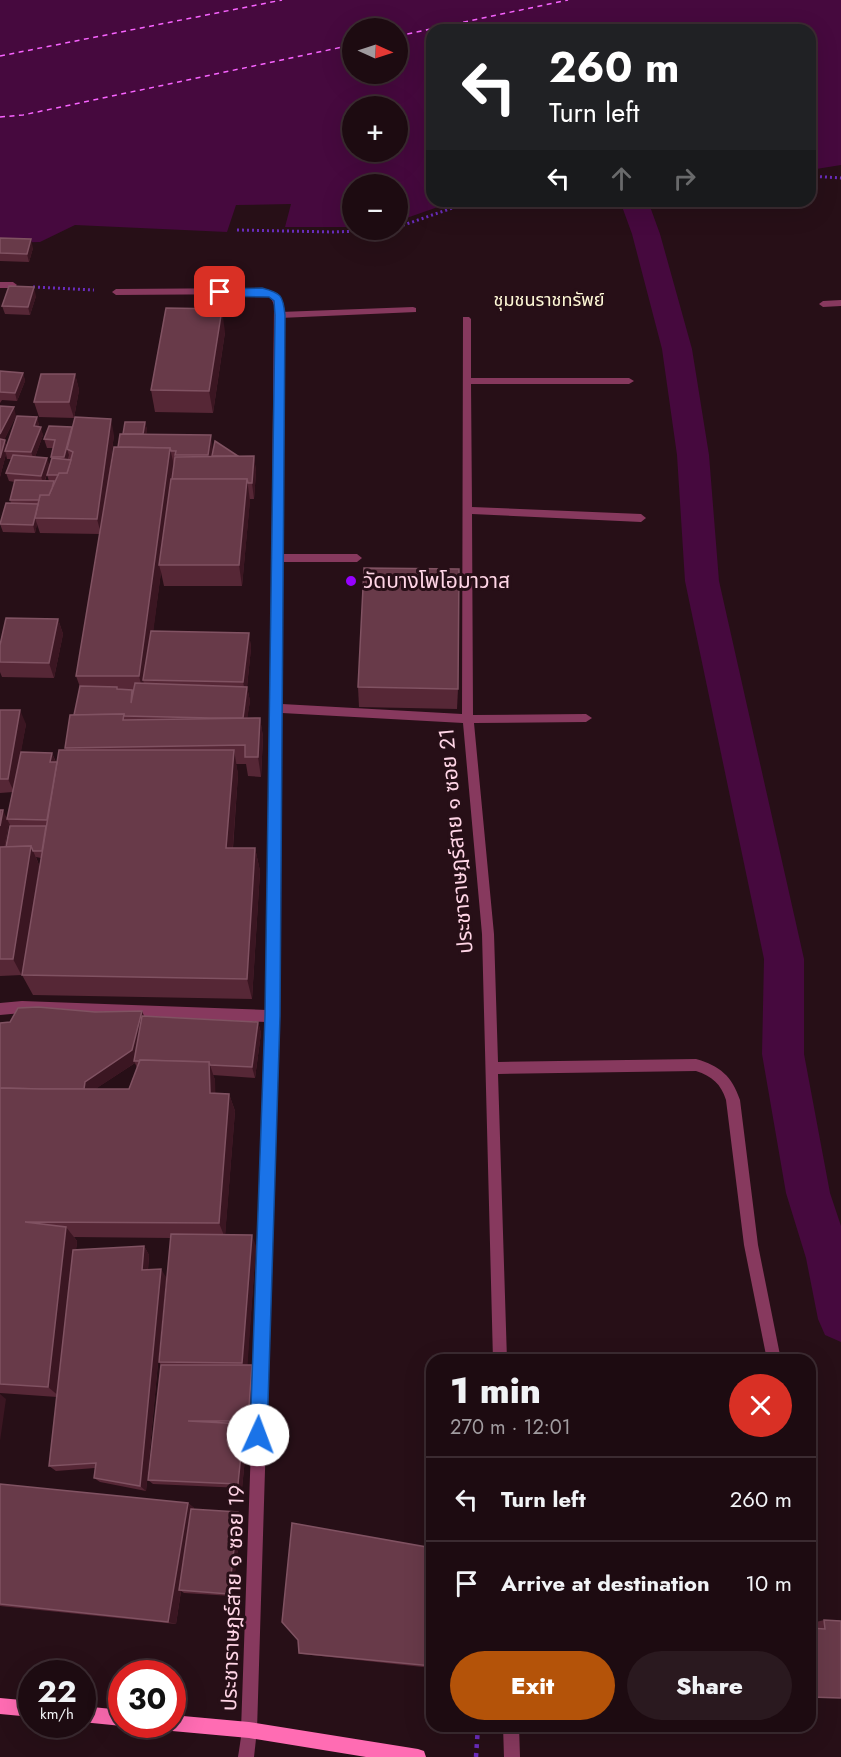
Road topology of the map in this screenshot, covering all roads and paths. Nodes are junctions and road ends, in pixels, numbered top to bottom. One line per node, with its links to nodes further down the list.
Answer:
1 (816, 176): 2 (path)
2 (841, 178)
3 (455, 207): 4 (path)
4 (408, 224)
5 (237, 230): 6 (path)
6 (342, 232)
7 (0, 285): 8 (street)
8 (13, 285): 9 (path)
9 (116, 292): 13 (street)
10 (824, 303): 11 (street)
11 (841, 303)
12 (413, 310): 13 (street)
13 (280, 315): 19 (street, ประชาราษฎร์สาย ๑ ซอย 19)
14 (466, 319): 15 (street, ประชาราษฎร์สาย ๑ ซอย 21)
15 (466, 381): 16 (street); 17 (street, ประชาราษฎร์สาย ๑ ซอย 21)
16 (629, 381)
17 (466, 510): 18 (street); 23 (street, ประชาราษฎร์สาย ๑ ซอย 21)
18 (641, 518)
19 (278, 558): 20 (street); 21 (street, ประชาราษฎร์สาย ๑ ซอย 19)
20 (357, 558)
21 (275, 708): 23 (street); 25 (street, ประชาราษฎร์สาย ๑ ซอย 19)
22 (586, 718): 23 (street)
23 (468, 719): 26 (street, ประชาราษฎร์สาย ๑ ซอย 21)
24 (0, 1009): 25 (street)
25 (273, 1016): 32 (street, ประชาราษฎร์สาย ๑ ซอย 19)
26 (492, 1068): 27 (street, ประชาราษฎร์สาย ๑ ซอย 21); 28 (street)
27 (500, 1354)
28 (773, 1354)
29 (1, 1709): 30 (main road)
30 (18, 1709)
31 (186, 1724): 32 (main road)
32 (249, 1730): 35 (street, ประชาราษฎร์สาย ๑ ซอย 19); 36 (main road)
33 (478, 1732): 37 (path)
34 (511, 1732): 38 (street)
35 (246, 1757)
36 (418, 1757)
37 (476, 1757)
38 (512, 1757)

